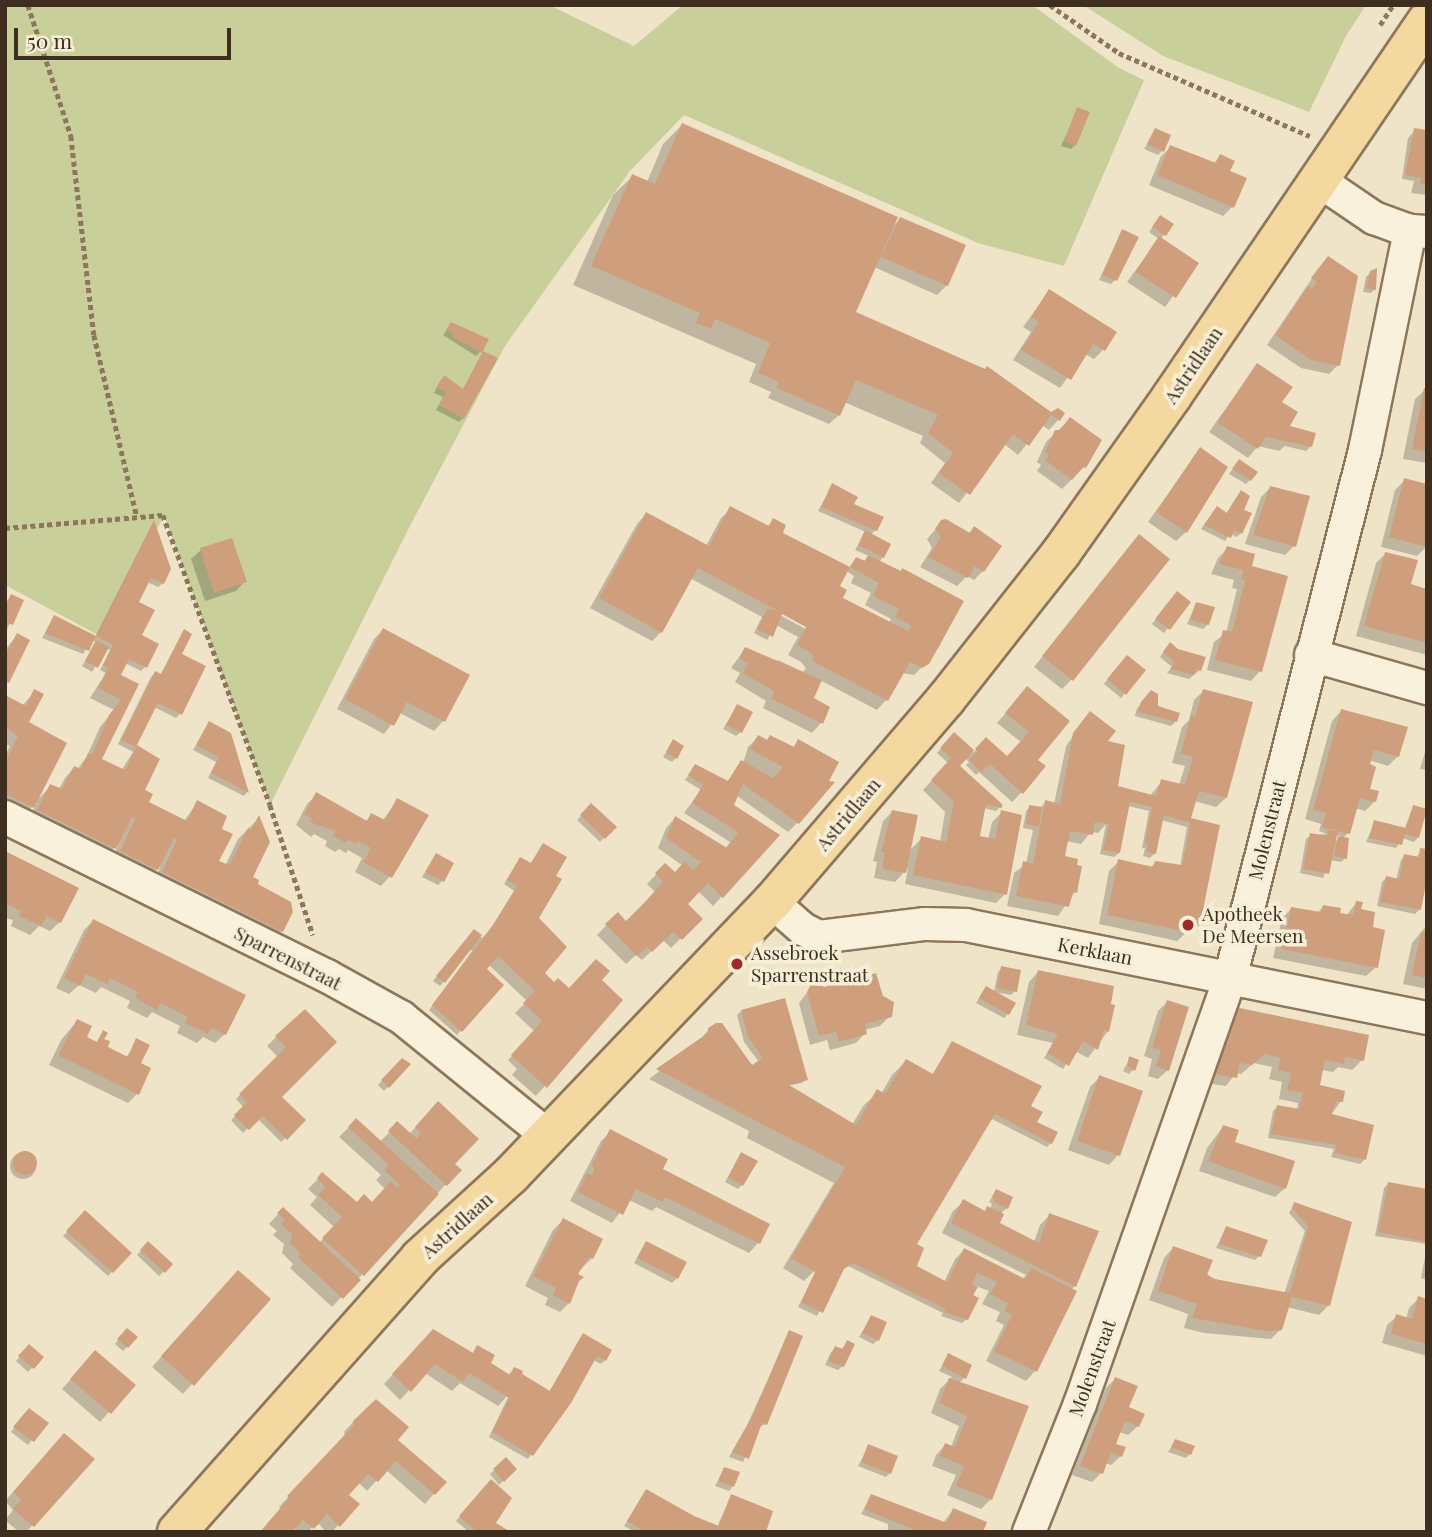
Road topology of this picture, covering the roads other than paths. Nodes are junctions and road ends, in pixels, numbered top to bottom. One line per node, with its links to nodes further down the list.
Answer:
1 (1427, 21): 2 (main road, Astridlaan)
2 (1318, 180): 3 (street); 7 (main road, Astridlaan)
3 (1419, 231): 4 (street, Molenstraat)
4 (1311, 655): 5 (street); 8 (street, Molenstraat)
5 (1427, 688)
6 (5, 817): 10 (street, Sparrenstraat)
7 (772, 902): 8 (street, Kerklaan); 10 (main road, Astridlaan)
8 (1230, 979): 9 (street, Kerklaan); 12 (street, Molenstraat)
9 (1427, 1018)
10 (548, 1136): 11 (main road, Astridlaan)
11 (177, 1532)
12 (1028, 1532)

